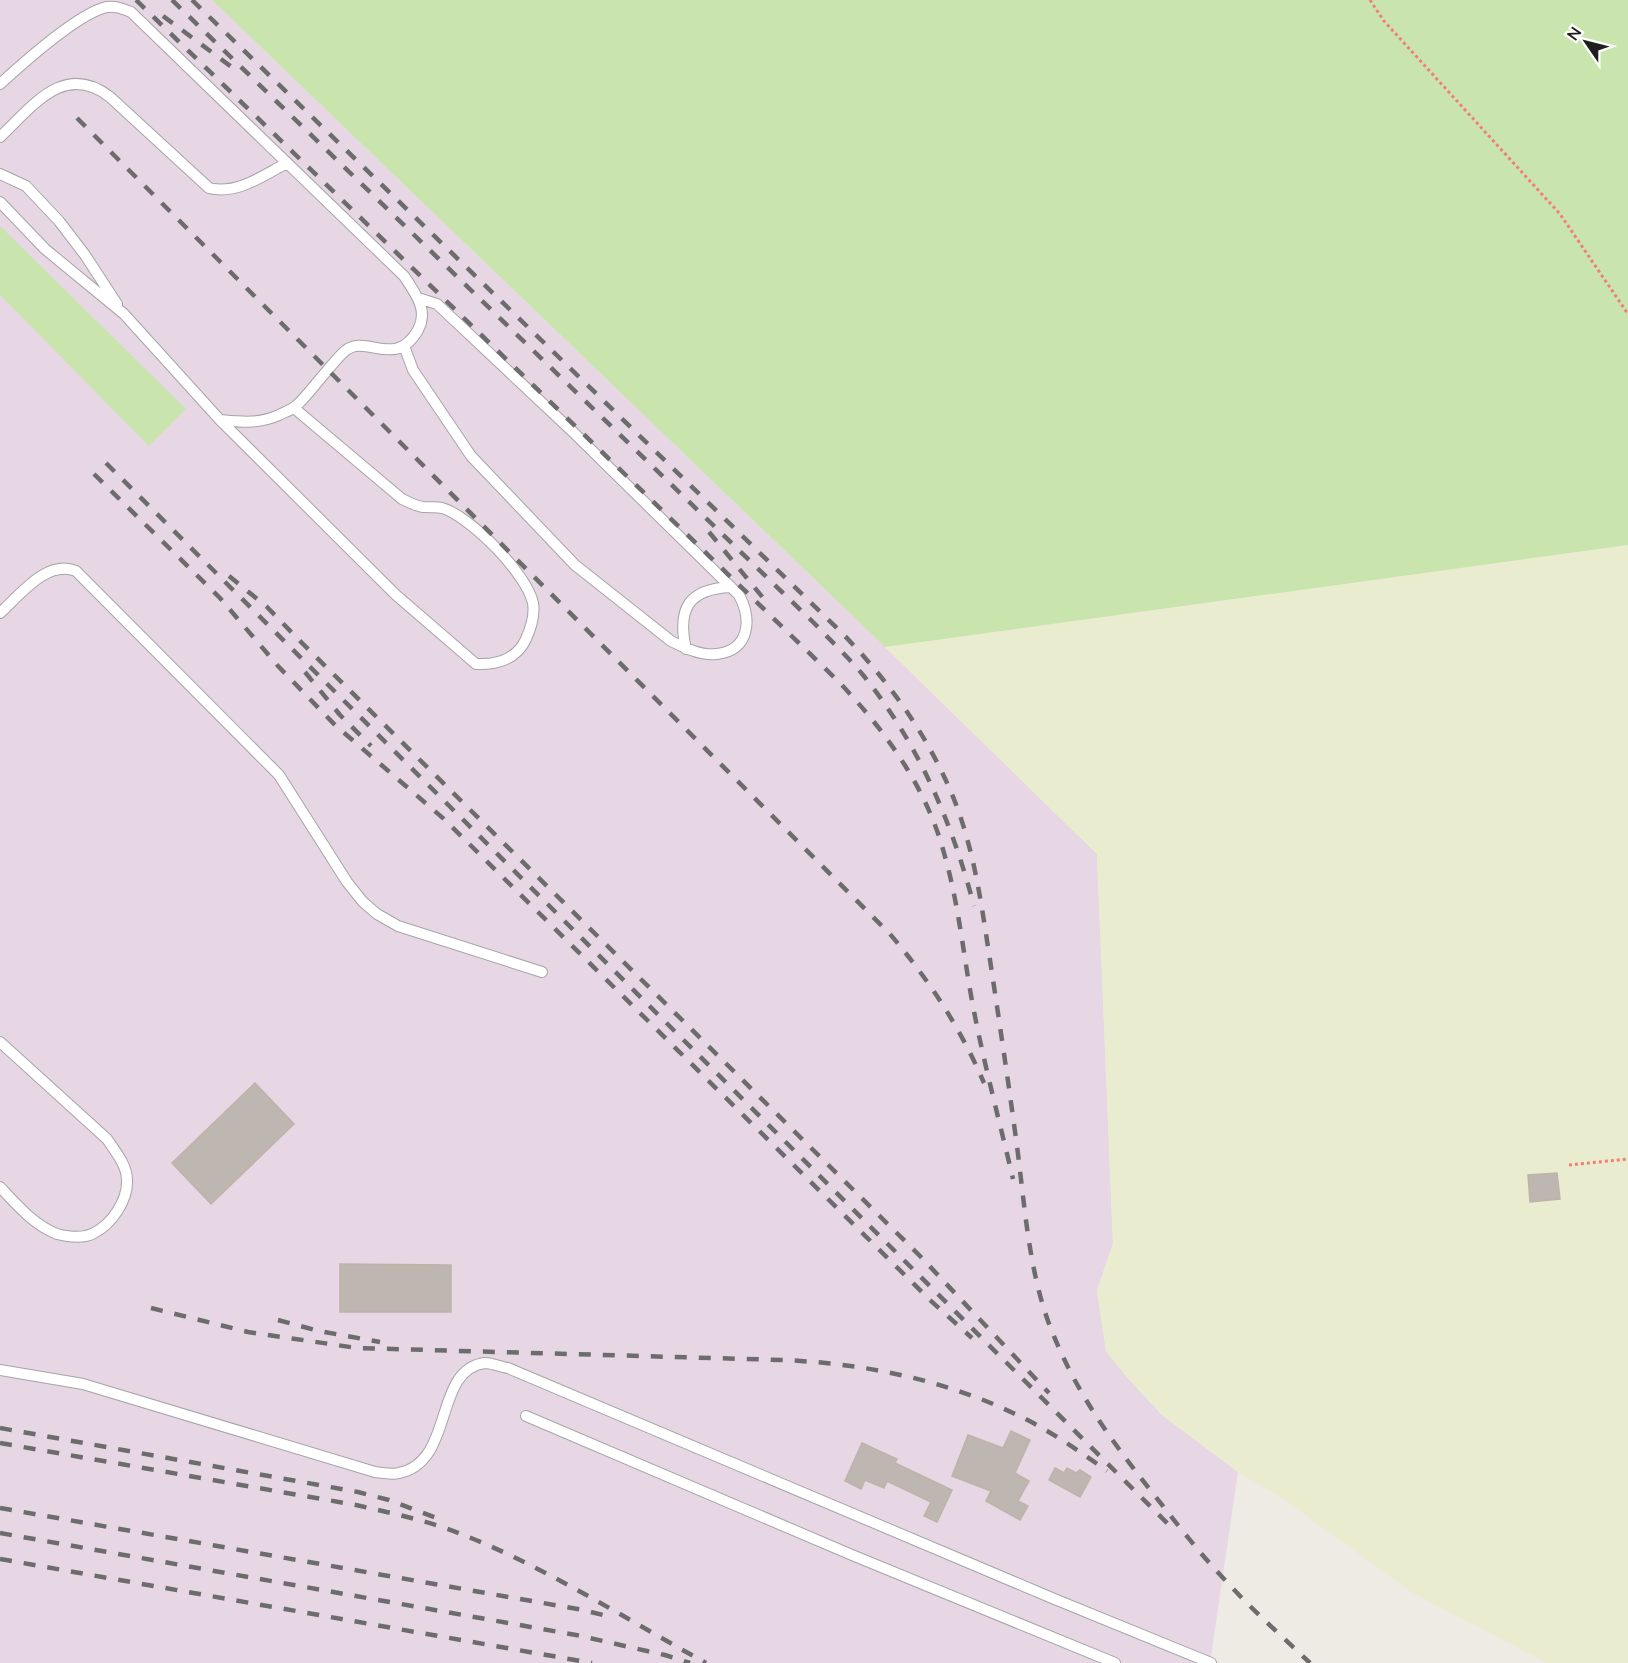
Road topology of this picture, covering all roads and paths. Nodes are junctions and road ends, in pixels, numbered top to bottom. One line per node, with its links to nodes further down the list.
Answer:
1 (1370, 0): 9 (path)
2 (0, 84): 4 (lane)
3 (0, 137): 4 (lane)
4 (287, 163): 7 (lane)
5 (0, 174): 8 (lane)
6 (0, 202): 8 (lane)
7 (418, 298): 10 (lane); 13 (lane)
8 (124, 314): 12 (lane)
9 (1628, 314)
10 (404, 346): 11 (lane); 15 (lane)
11 (294, 408): 12 (lane); 12 (lane)
12 (220, 420)
13 (731, 587): 15 (lane); 15 (lane)
14 (0, 613): 16 (lane)
15 (687, 649)
16 (542, 972)
17 (0, 1042): 20 (lane)
18 (1628, 1159): 19 (path)
19 (1569, 1165)
20 (0, 1187)
21 (0, 1370): 24 (lane)
22 (526, 1416): 23 (lane)
23 (1114, 1663)
24 (1212, 1663)

